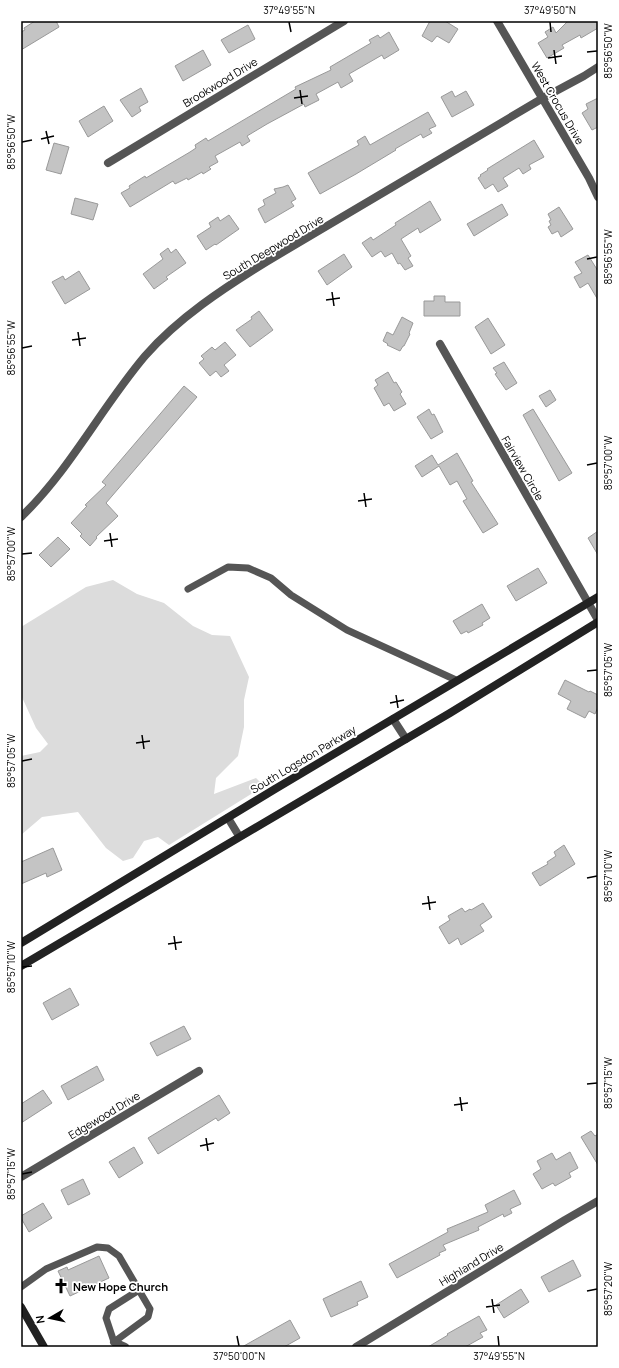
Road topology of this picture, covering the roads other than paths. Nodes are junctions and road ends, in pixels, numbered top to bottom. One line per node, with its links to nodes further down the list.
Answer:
1 (344, 21): 5 (street, Brookwood Drive)
2 (497, 21): 4 (street, West Crocus Drive)
3 (598, 67): 4 (street, South Deepwood Drive)
4 (543, 98): 6 (street, West Crocus Drive); 8 (street, South Deepwood Drive)
5 (108, 163)
6 (598, 197)
7 (440, 344): 11 (street, Fairview Circle)
8 (21, 517)
9 (188, 589): 13 (lane)
10 (598, 597): 11 (main road, South Logsdon Parkway)
11 (588, 603): 12 (street, Fairview Circle); 13 (main road, South Logsdon Parkway)
12 (598, 621): 15 (main road)
13 (456, 680): 14 (main road, South Logsdon Parkway)
14 (392, 719): 15 (street); 16 (main road, South Logsdon Parkway)
15 (406, 739): 17 (main road)
16 (228, 818): 17 (street); 18 (main road, South Logsdon Parkway)
17 (239, 836): 19 (main road)
18 (21, 943)
19 (21, 966)
20 (199, 1071): 21 (street, Edgewood Drive)
21 (21, 1177)
22 (598, 1201): 29 (street, Highland Drive)
23 (21, 1287): 24 (lane)
24 (138, 1290): 26 (lane); 26 (lane)
25 (21, 1307): 27 (main road)
26 (114, 1342): 28 (street)
27 (44, 1347)
28 (125, 1347)
29 (356, 1347)

